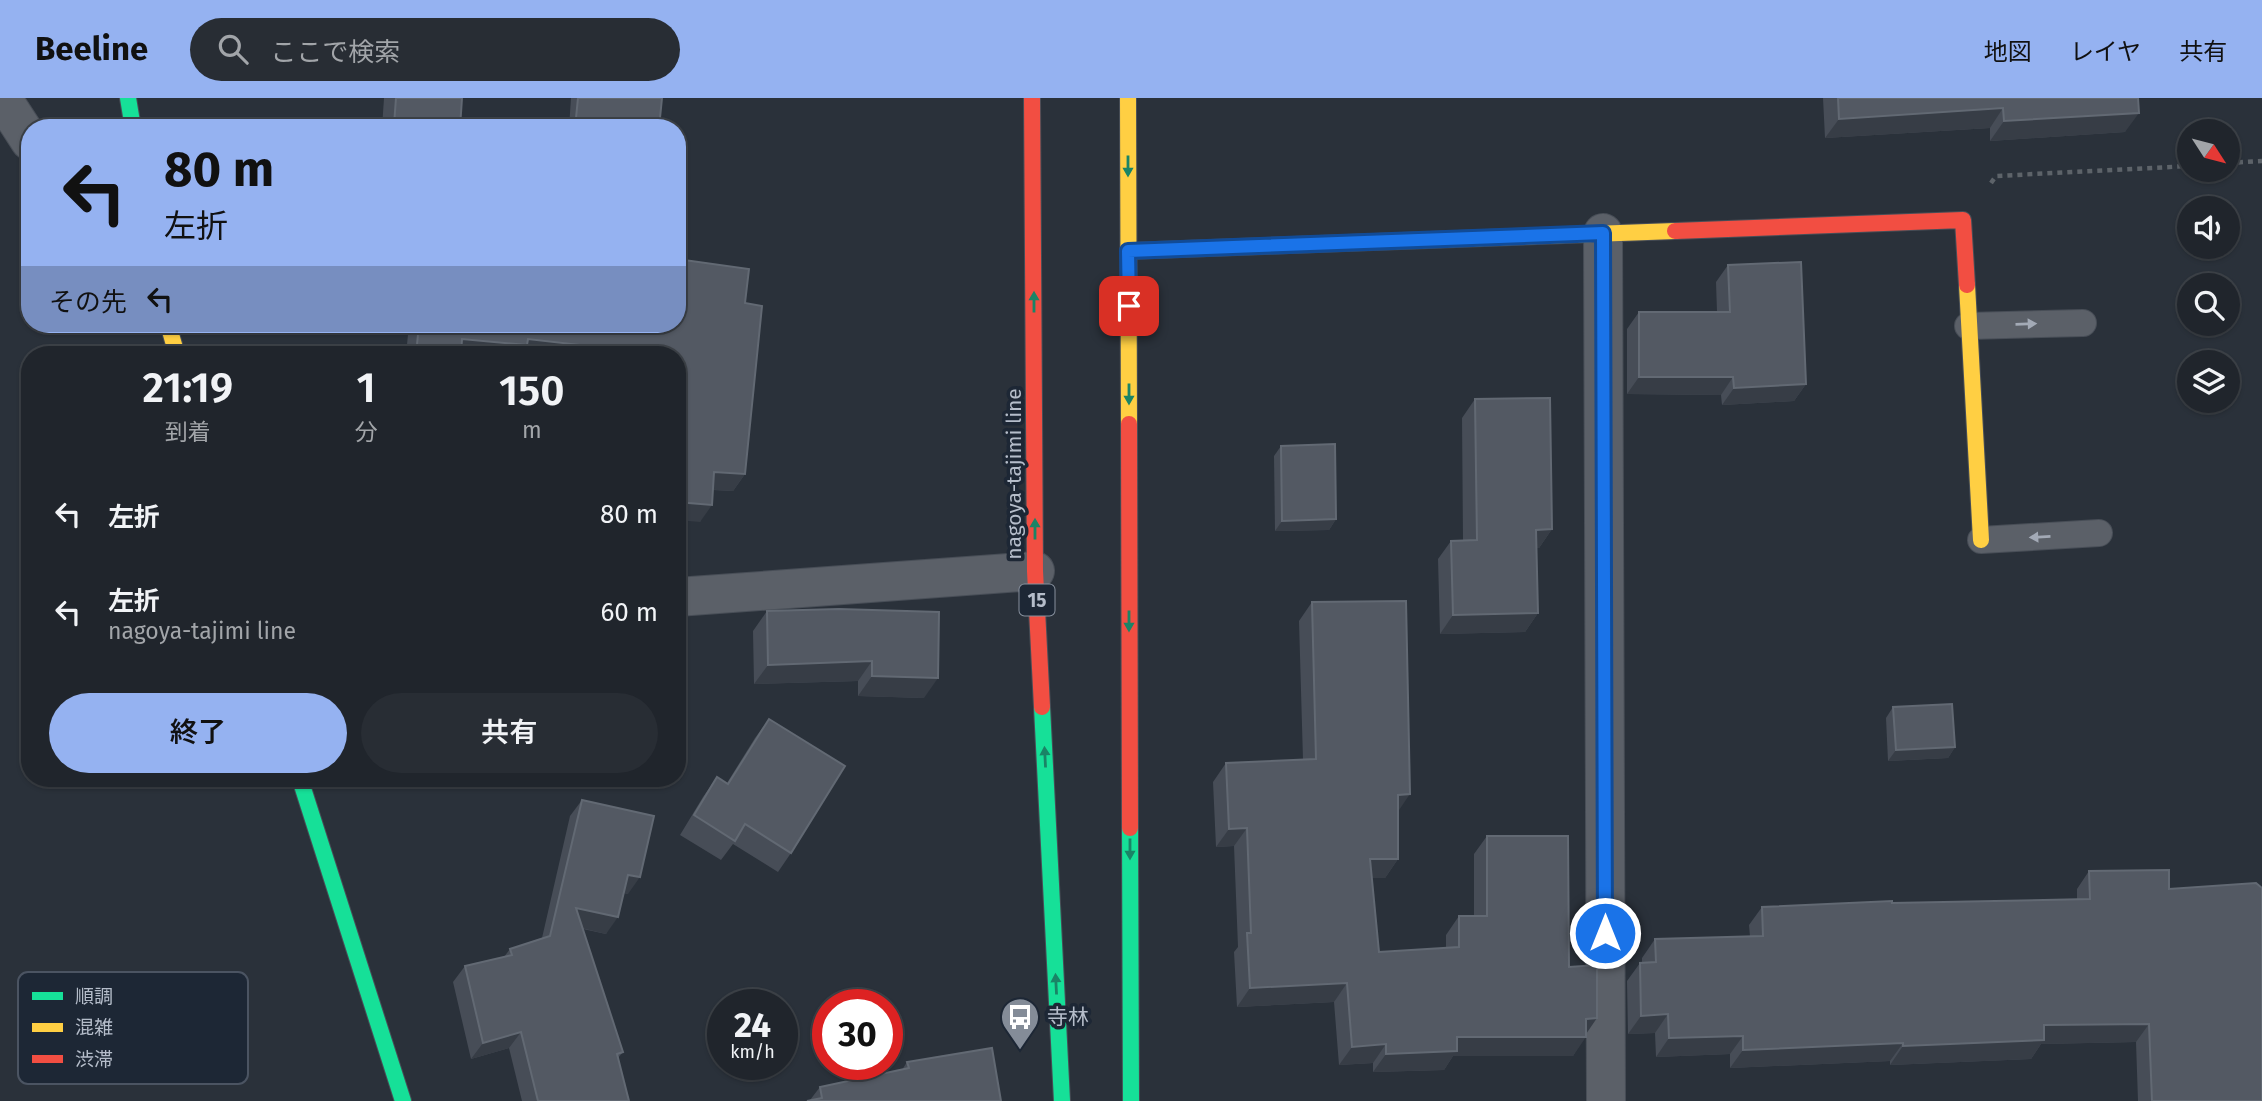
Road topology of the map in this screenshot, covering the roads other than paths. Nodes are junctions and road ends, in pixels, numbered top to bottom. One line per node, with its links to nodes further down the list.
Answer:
1 (2, 98): 6 (street)
2 (128, 98): 5 (main road)
3 (1032, 98): 13 (main road, nagoya-tajimi line / 15, one-way to 3)
4 (1128, 98): 8 (main road, one-way to 8)
5 (132, 119)
6 (21, 127)
7 (1603, 233): 8 (main road); 10 (main road); 19 (street)
8 (1128, 251): 18 (main road, one-way to 18)
9 (2083, 323): 10 (lane, one-way to 9)
10 (1968, 326): 12 (main road)
11 (2099, 534): 12 (lane, one-way to 12)
12 (1981, 540)
13 (1035, 571): 14 (street); 17 (main road, nagoya-tajimi line / 15, one-way to 13)
14 (686, 596)
15 (303, 787): 16 (main road)
16 (403, 1101)
17 (1062, 1101)
18 (1131, 1101)
19 (1606, 1101)

